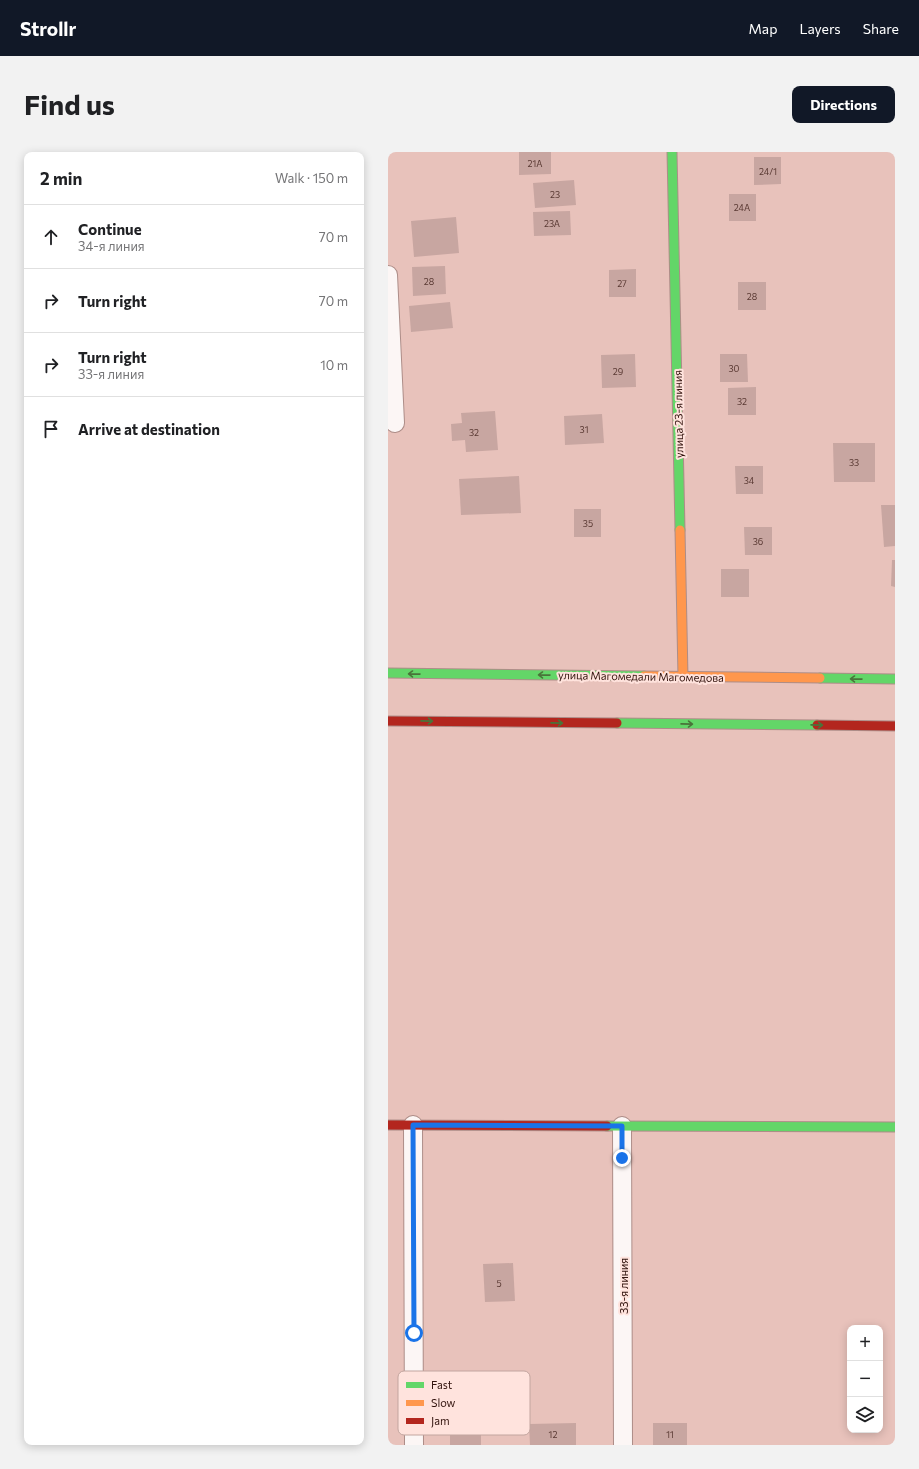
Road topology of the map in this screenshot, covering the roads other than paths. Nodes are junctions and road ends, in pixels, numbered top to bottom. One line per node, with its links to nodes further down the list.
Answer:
1 (672, 152): 5 (street, улица 23-я линия)
2 (388, 275): 3 (street)
3 (395, 423)
4 (388, 673): 5 (street, улица Магомедали Магомедова, one-way to 4)
5 (684, 677): 6 (street, улица Магомедали Магомедова, one-way to 5)
6 (895, 679)
7 (388, 721): 8 (street, one-way to 8)
8 (895, 726)
9 (388, 1125): 10 (street)
10 (413, 1125): 11 (street); 13 (street)
11 (622, 1126): 12 (street); 16 (street, 33-я линия)
12 (895, 1128)
13 (414, 1371)
14 (414, 1435): 15 (street)
15 (414, 1445)
16 (623, 1445)

